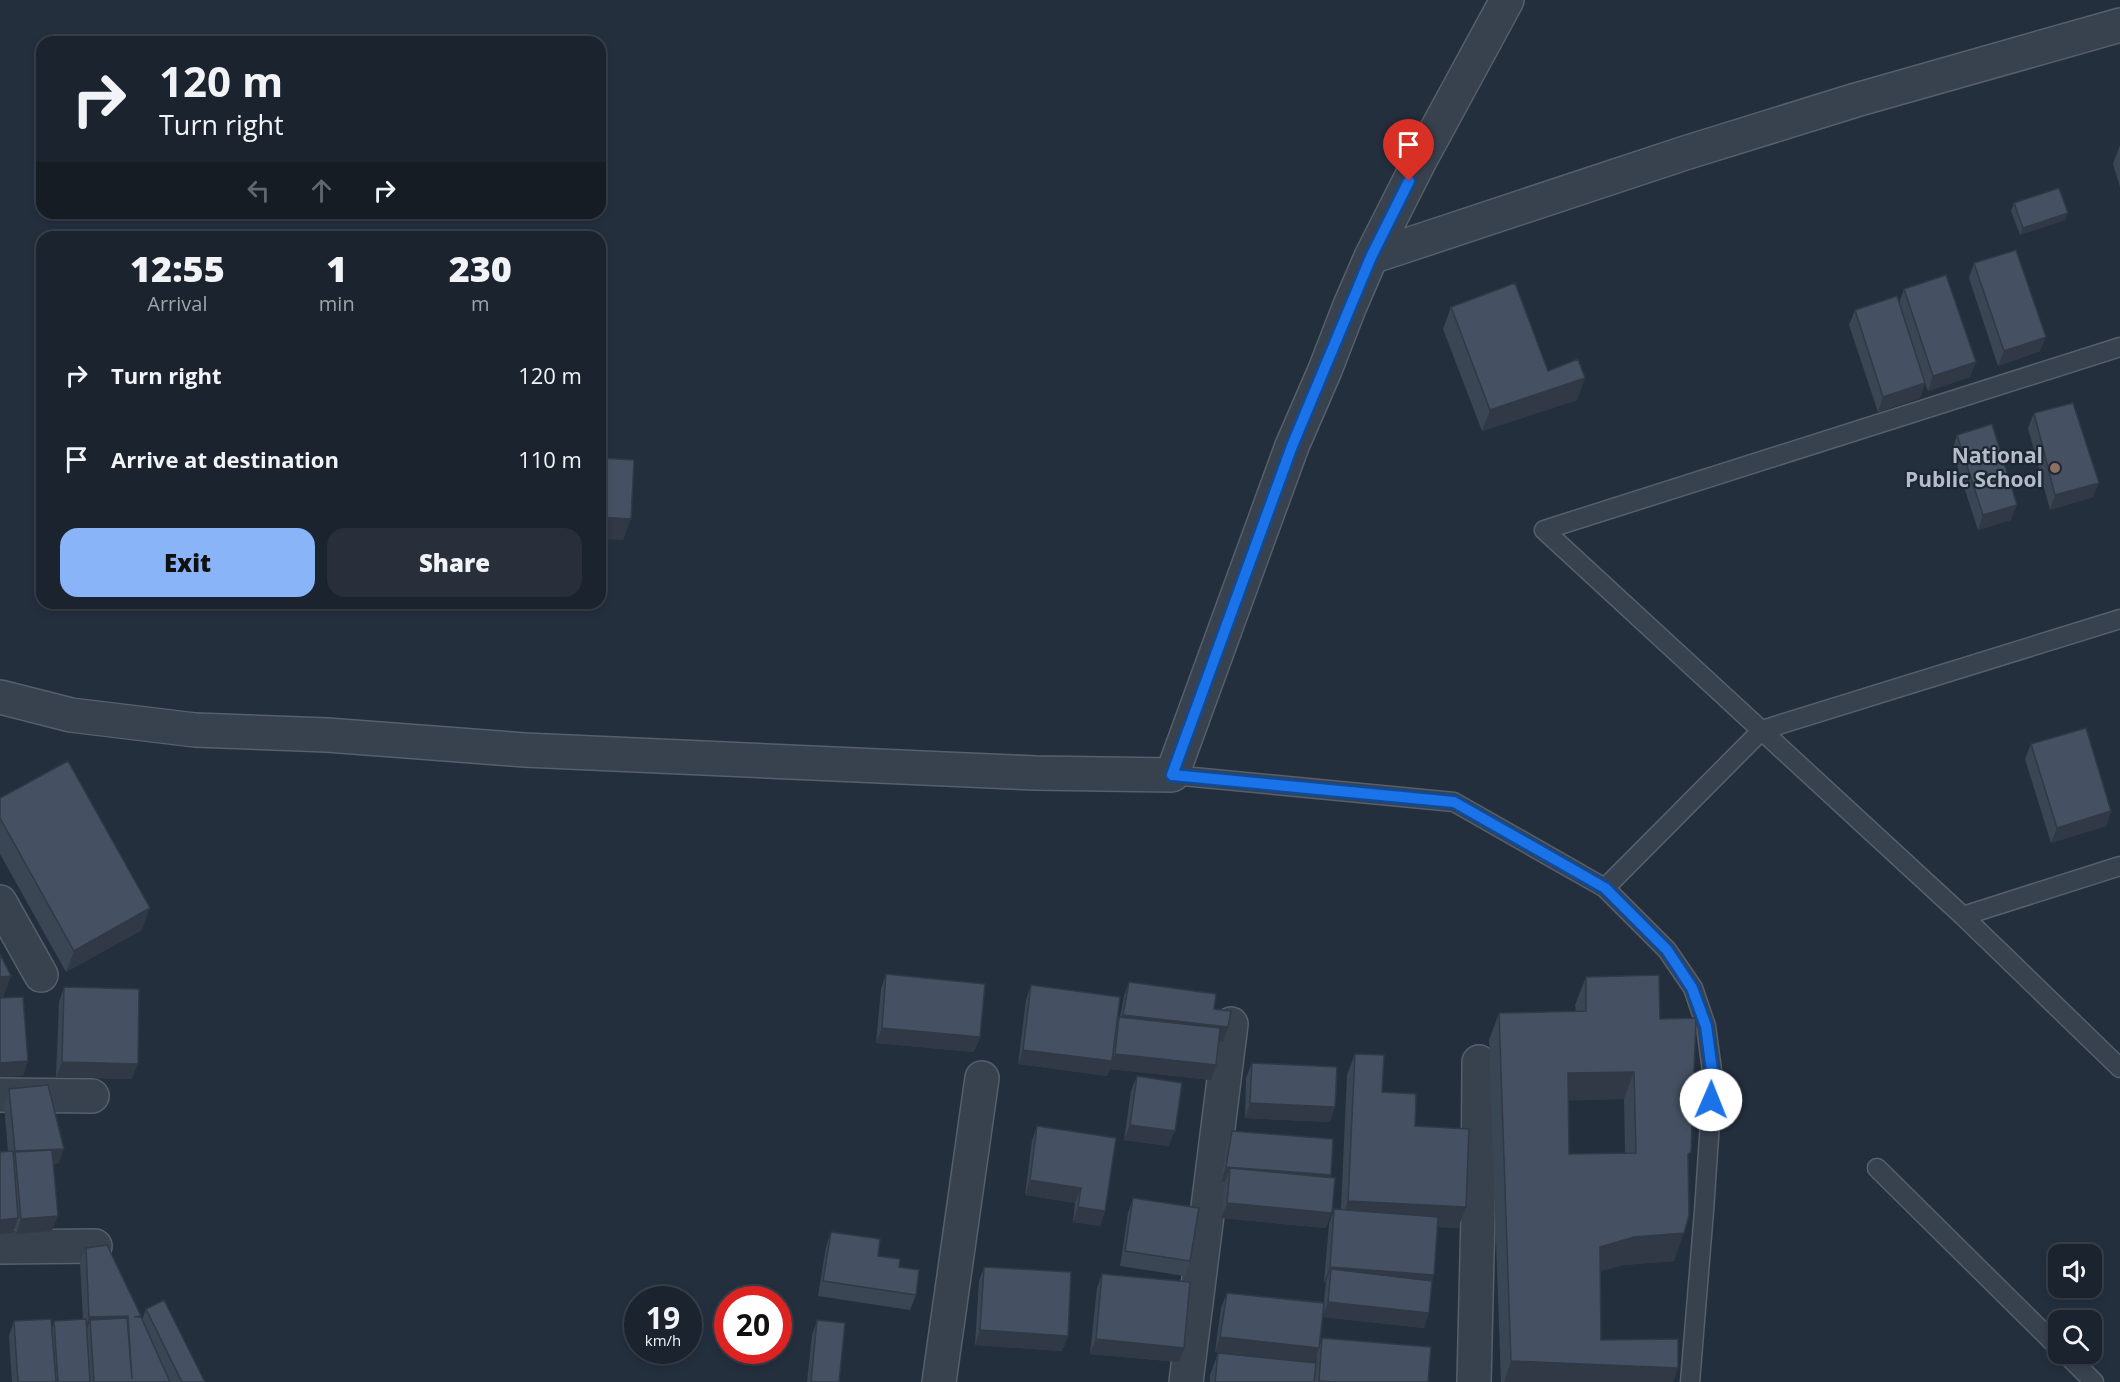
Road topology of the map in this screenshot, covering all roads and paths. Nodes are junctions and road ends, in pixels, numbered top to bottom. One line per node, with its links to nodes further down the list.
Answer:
1 (1508, 0): 3 (street)
2 (2120, 26): 3 (street)
3 (1371, 257): 8 (street)
4 (2120, 347): 7 (lane)
5 (2120, 619): 7 (lane)
6 (0, 697): 8 (street)
7 (1762, 730): 10 (lane); 12 (lane)
8 (1172, 775): 10 (lane)
9 (2120, 866): 12 (lane)
10 (1605, 888): 28 (lane)
11 (0, 902): 13 (street)
12 (1963, 916): 16 (lane)
13 (41, 975)
14 (1231, 1024): 26 (street)
15 (1479, 1062): 27 (street)
16 (2120, 1068)
17 (982, 1078): 25 (street)
18 (0, 1095): 19 (street)
19 (92, 1096)
20 (1877, 1168): 23 (lane)
21 (95, 1246): 22 (street)
22 (0, 1247)
23 (2048, 1337)
24 (2076, 1364): 29 (lane)
25 (939, 1382)
26 (1186, 1382)
27 (1474, 1382)
28 (1690, 1382)
29 (2094, 1382)

